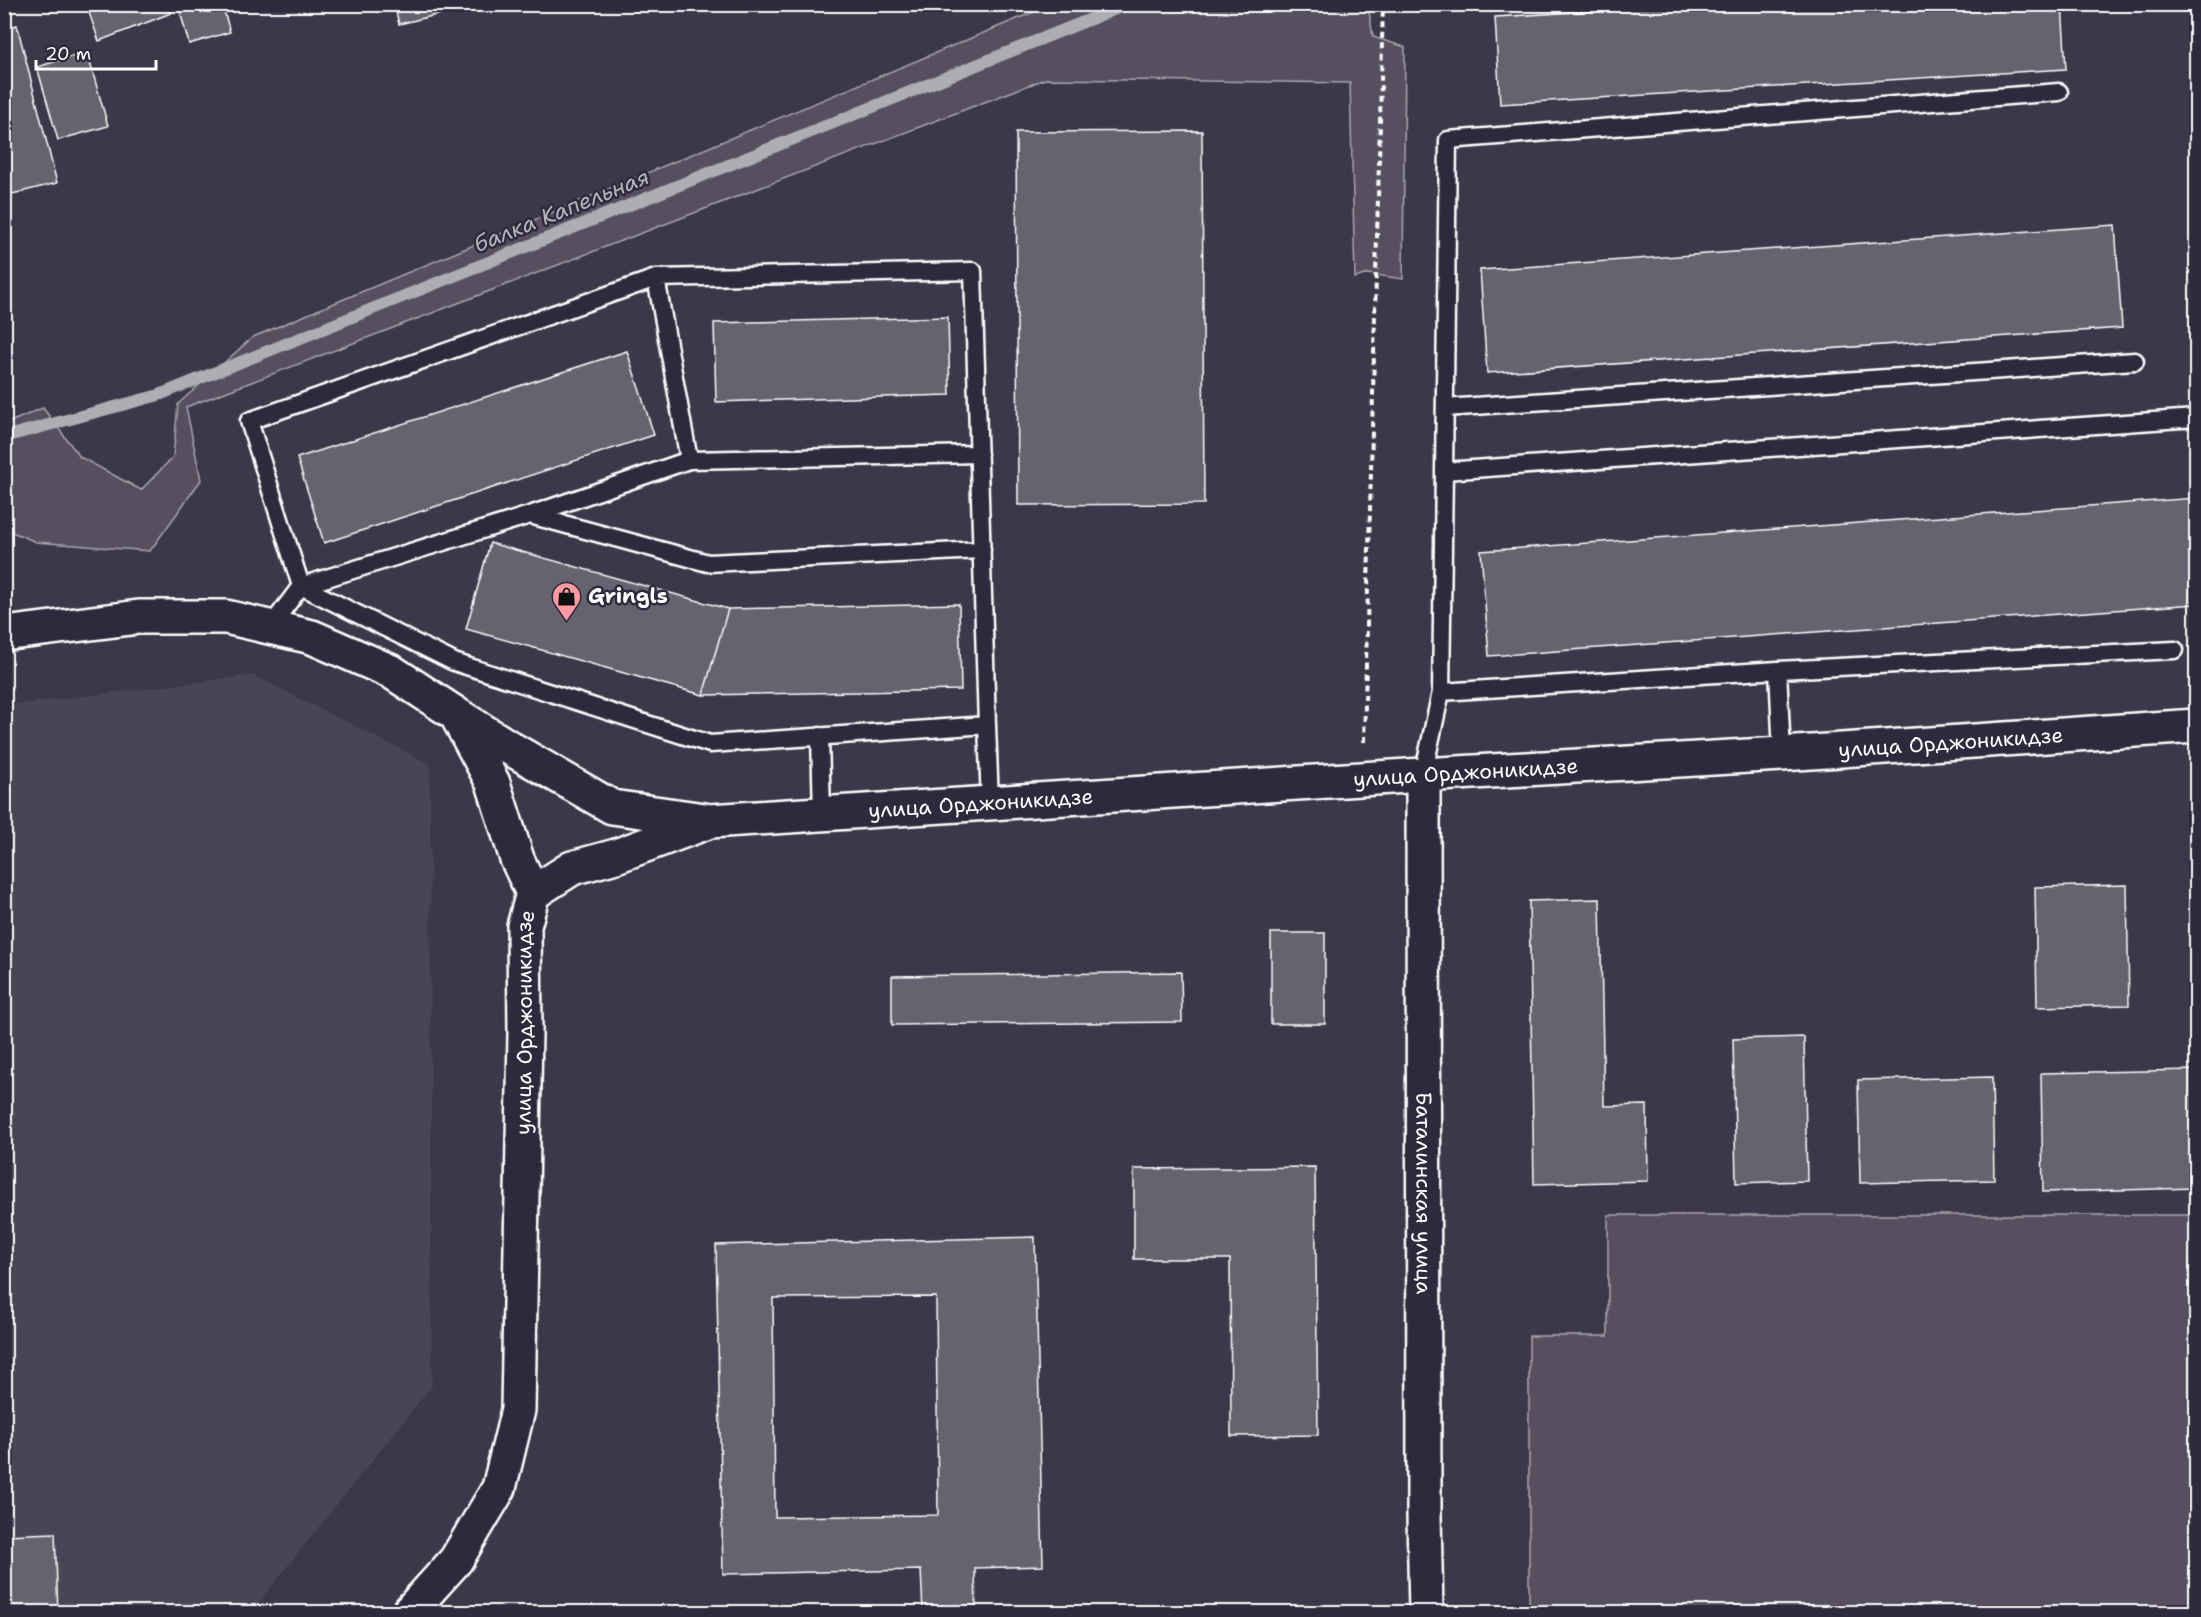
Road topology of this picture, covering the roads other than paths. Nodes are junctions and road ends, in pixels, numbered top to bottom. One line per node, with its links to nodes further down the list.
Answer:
1 (2059, 92): 4 (lane)
2 (656, 278): 6 (lane); 7 (lane); 11 (lane)
3 (2135, 361): 4 (lane)
4 (1445, 408): 8 (lane)
5 (2196, 418): 8 (lane)
6 (979, 454): 7 (lane); 10 (lane)
7 (689, 460): 9 (lane)
8 (1444, 471): 16 (lane)
9 (530, 516): 10 (lane); 11 (lane)
10 (982, 550): 18 (lane)
11 (301, 586): 12 (lane); 20 (lane)
12 (271, 626): 13 (main road); 17 (main road)
13 (4, 634)
14 (2175, 650): 15 (lane)
15 (1778, 670): 16 (lane); 21 (lane)
16 (1441, 692): 22 (lane)
17 (456, 714): 25 (main road); 26 (main road)
18 (987, 724): 20 (lane); 23 (lane)
19 (2196, 726): 21 (main road, улица Орджоникидзе)
20 (820, 736): 24 (lane)
21 (1782, 754): 22 (main road, улица Орджоникидзе)
22 (1423, 775): 23 (main road, улица Орджоникидзе); 28 (main road, Баталинская улица)
23 (990, 803): 24 (main road, улица Орджоникидзе)
24 (822, 814): 25 (main road, улица Орджоникидзе)
25 (710, 821): 26 (main road, улица Орджоникидзе)
26 (532, 893): 27 (main road, улица Орджоникидзе)
27 (410, 1612)
28 (1426, 1612)

